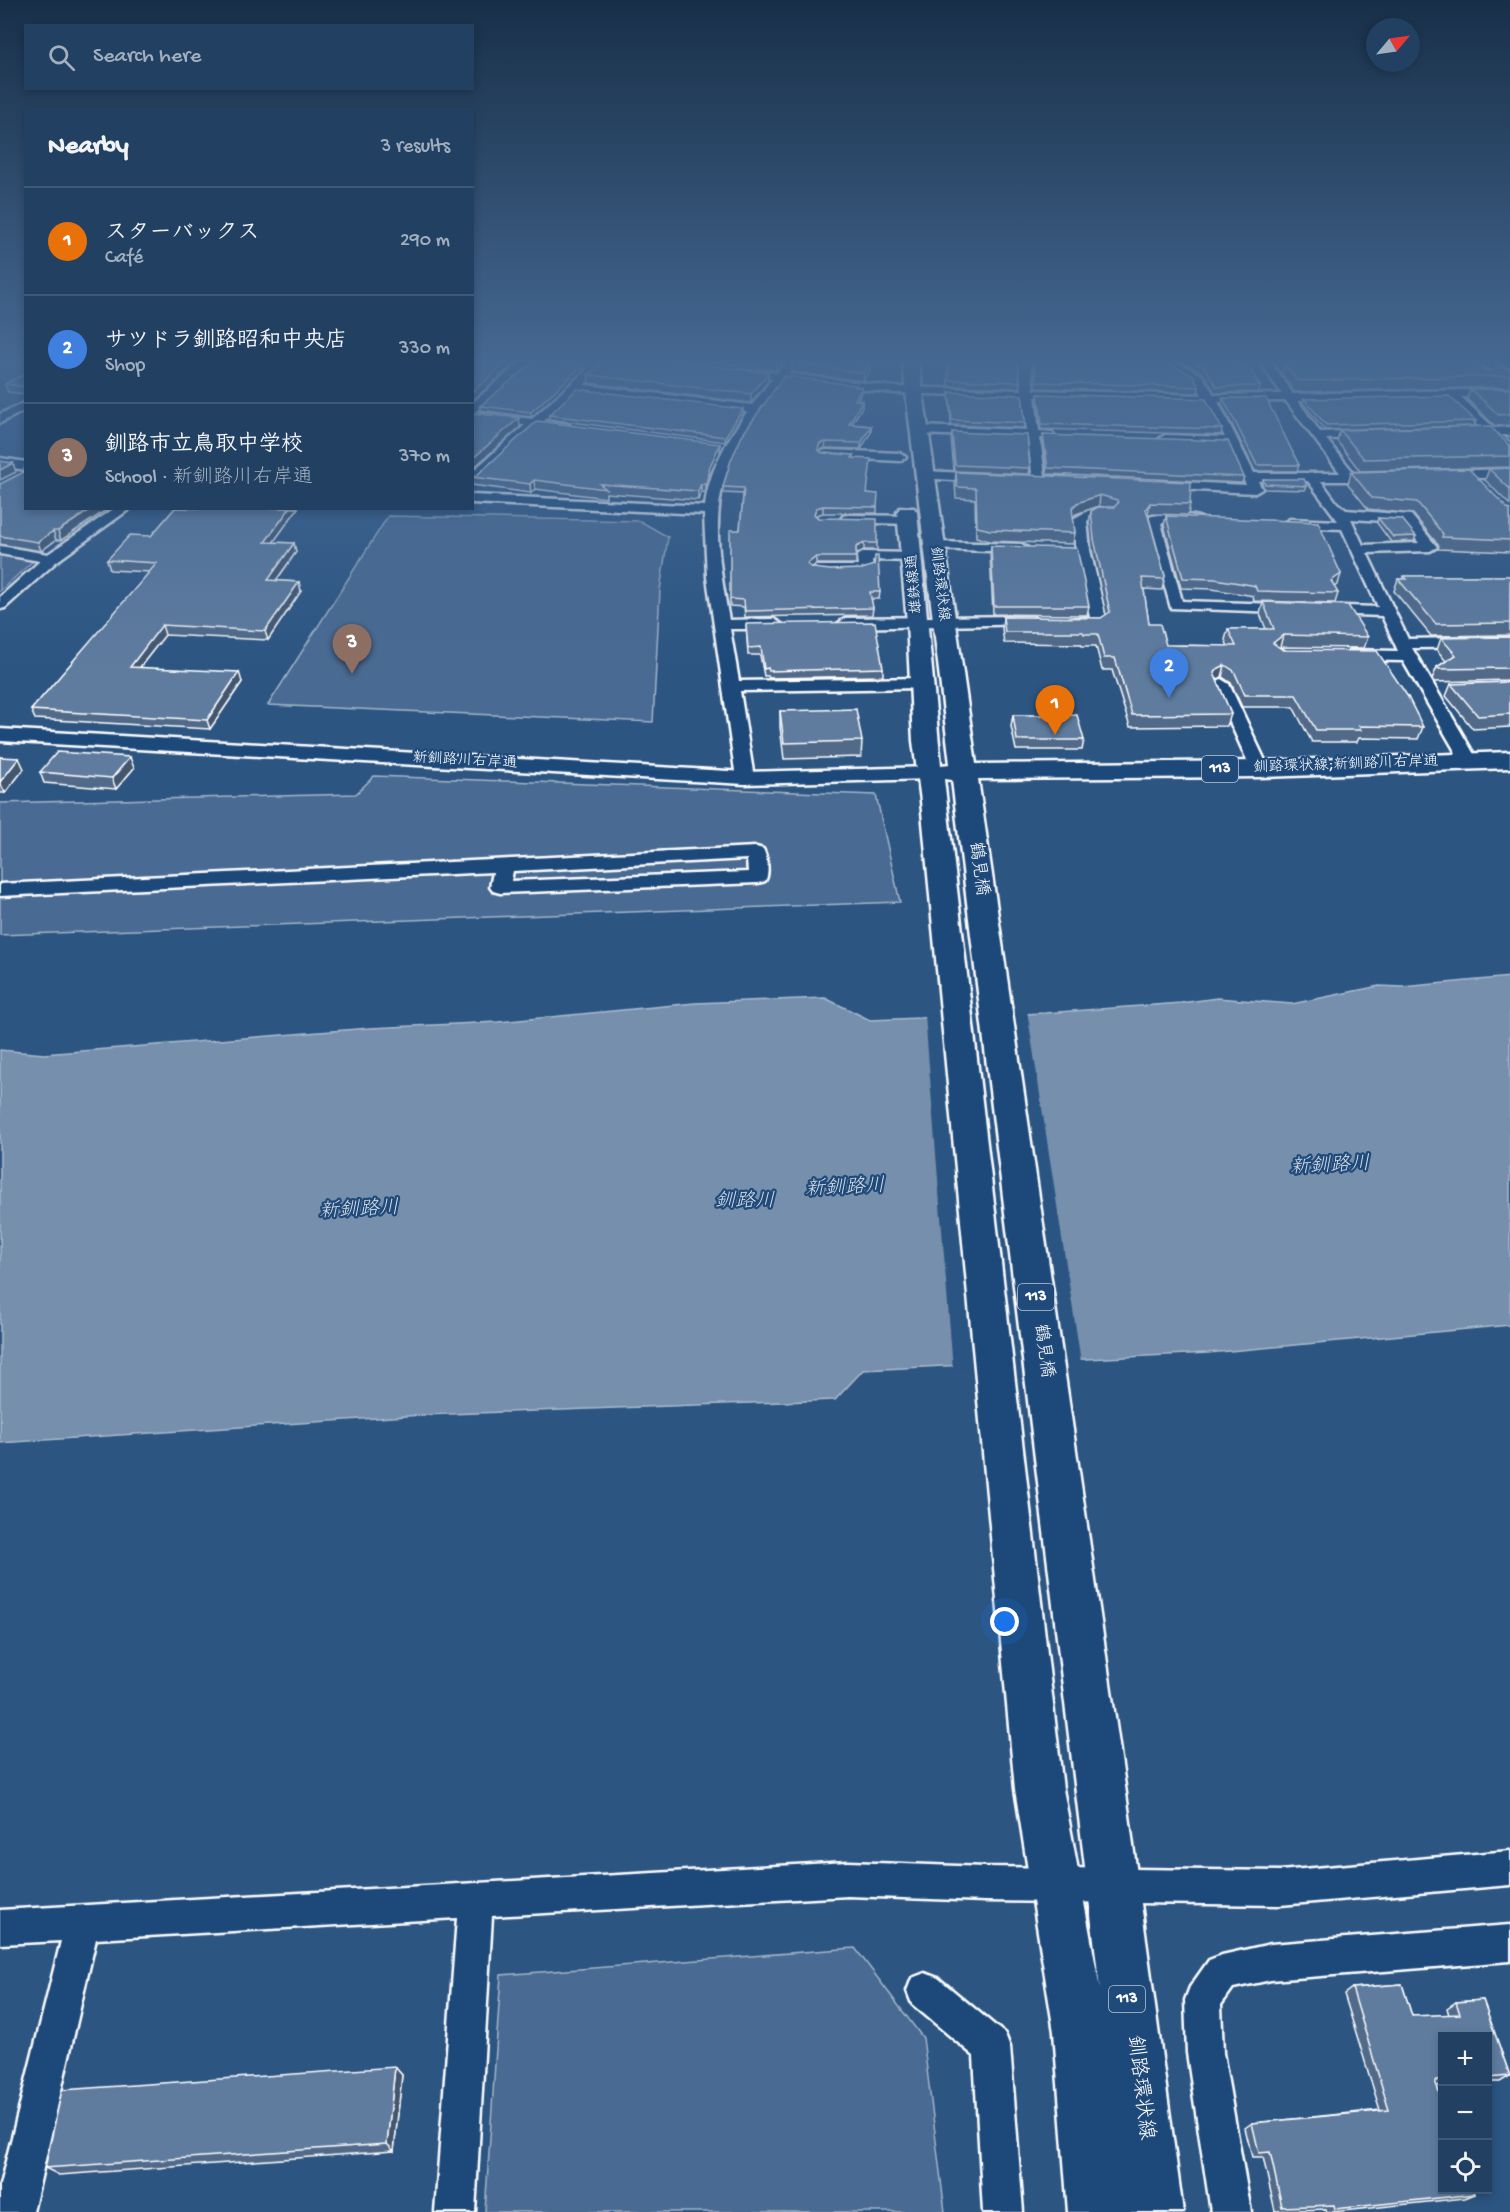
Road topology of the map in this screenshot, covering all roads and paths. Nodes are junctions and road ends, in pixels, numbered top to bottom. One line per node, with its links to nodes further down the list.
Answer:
1 (491, 461): 16 (street)
2 (722, 461): 26 (street)
3 (854, 461): 12 (street)
4 (907, 461): 12 (main road, 雄鉄線通 / 113)
5 (911, 461): 12 (main road, 釧路環状線 / 113)
6 (1034, 461): 21 (street)
7 (1242, 461): 17 (street)
8 (1337, 461): 18 (street)
9 (0, 462): 10 (street)
10 (24, 466)
11 (1510, 473): 13 (street)
12 (908, 475): 19 (street); 29 (main road, 雄鉄線通 / 113); 33 (main road, 釧路環状線 / 113)
13 (1470, 475): 15 (street); 23 (street)
14 (1394, 476): 18 (street)
15 (1437, 476)
16 (474, 477)
17 (1249, 477): 20 (street); 22 (street)
18 (1350, 477): 20 (street)
19 (996, 478)
20 (1313, 478): 30 (street)
21 (1075, 482)
22 (1147, 485)
23 (1486, 492)
24 (474, 499): 26 (street)
25 (122, 510): 38 (street)
26 (711, 510): 46 (street)
27 (1107, 513): 42 (street)
28 (833, 519): 29 (street)
29 (908, 520): 37 (main road, 雄鉄線通 / 113)
30 (1344, 520): 32 (street); 35 (street); 35 (street)
31 (1210, 521): 41 (street)
32 (1279, 523)
33 (934, 546): 34 (street); 42 (main road, 釧路環状線 / 113)
34 (1036, 549)
35 (1358, 549): 41 (street)
36 (0, 550): 38 (street)
37 (912, 557): 39 (street); 43 (main road, 雄鉄線通 / 113)
38 (51, 559): 40 (street)
39 (816, 570)
40 (0, 605)
41 (1387, 612): 48 (street)
42 (944, 621): 43 (street); 59 (main road, 釧路環状線 / 113)
43 (918, 622): 44 (street); 50 (main road, 雄鉄線通 / 113)
44 (827, 623)
45 (792, 624): 46 (street)
46 (722, 625): 52 (street)
47 (1510, 642): 48 (street)
48 (1405, 650): 49 (street); 53 (street)
49 (1338, 655)
50 (921, 683): 52 (street); 60 (main road, 雄鉄線通 / 113)
51 (1221, 684): 58 (street)
52 (731, 686): 61 (street)
53 (1425, 689): 54 (street); 57 (street)
54 (1447, 689)
55 (0, 735): 61 (street, 新釧路川右岸通)
56 (1510, 760): 57 (main road, 釧路環状線;新釧路川右岸通 / 113)
57 (1469, 761): 58 (main road, 釧路環状線;新釧路川右岸通 / 113)
58 (1260, 769): 59 (main road, 釧路環状線;新釧路川右岸通 / 113)
59 (965, 772): 60 (main road, 釧路環状線;新釧路川右岸通 / 113); 62 (main road, 釧路環状線 / 113)
60 (931, 773): 61 (street, 新釧路川右岸通); 62 (main road, 雄鉄線通 / 113)
61 (745, 778)
62 (953, 809): 65 (main road, 鶴見橋 / 113); 67 (main road, 鶴見橋 / 113)
63 (504, 866): 63 (street); 64 (street)
64 (0, 890)
65 (1101, 1786): 68 (main road, 釧路環状線 / 113)
66 (1510, 1868): 68 (street)
67 (1056, 1884): 68 (street); 69 (street); 77 (main road, 113)
68 (1113, 1886): 78 (main road, 釧路環状線 / 113)
69 (476, 1899): 70 (street); 75 (street)
70 (83, 1921): 71 (street); 74 (street)
71 (0, 1927)
72 (1510, 1943): 79 (street)
73 (925, 1991): 76 (street)
74 (13, 2212)
75 (455, 2212)
76 (1003, 2212)
77 (1097, 2212)
78 (1154, 2212)
79 (1231, 2212)

